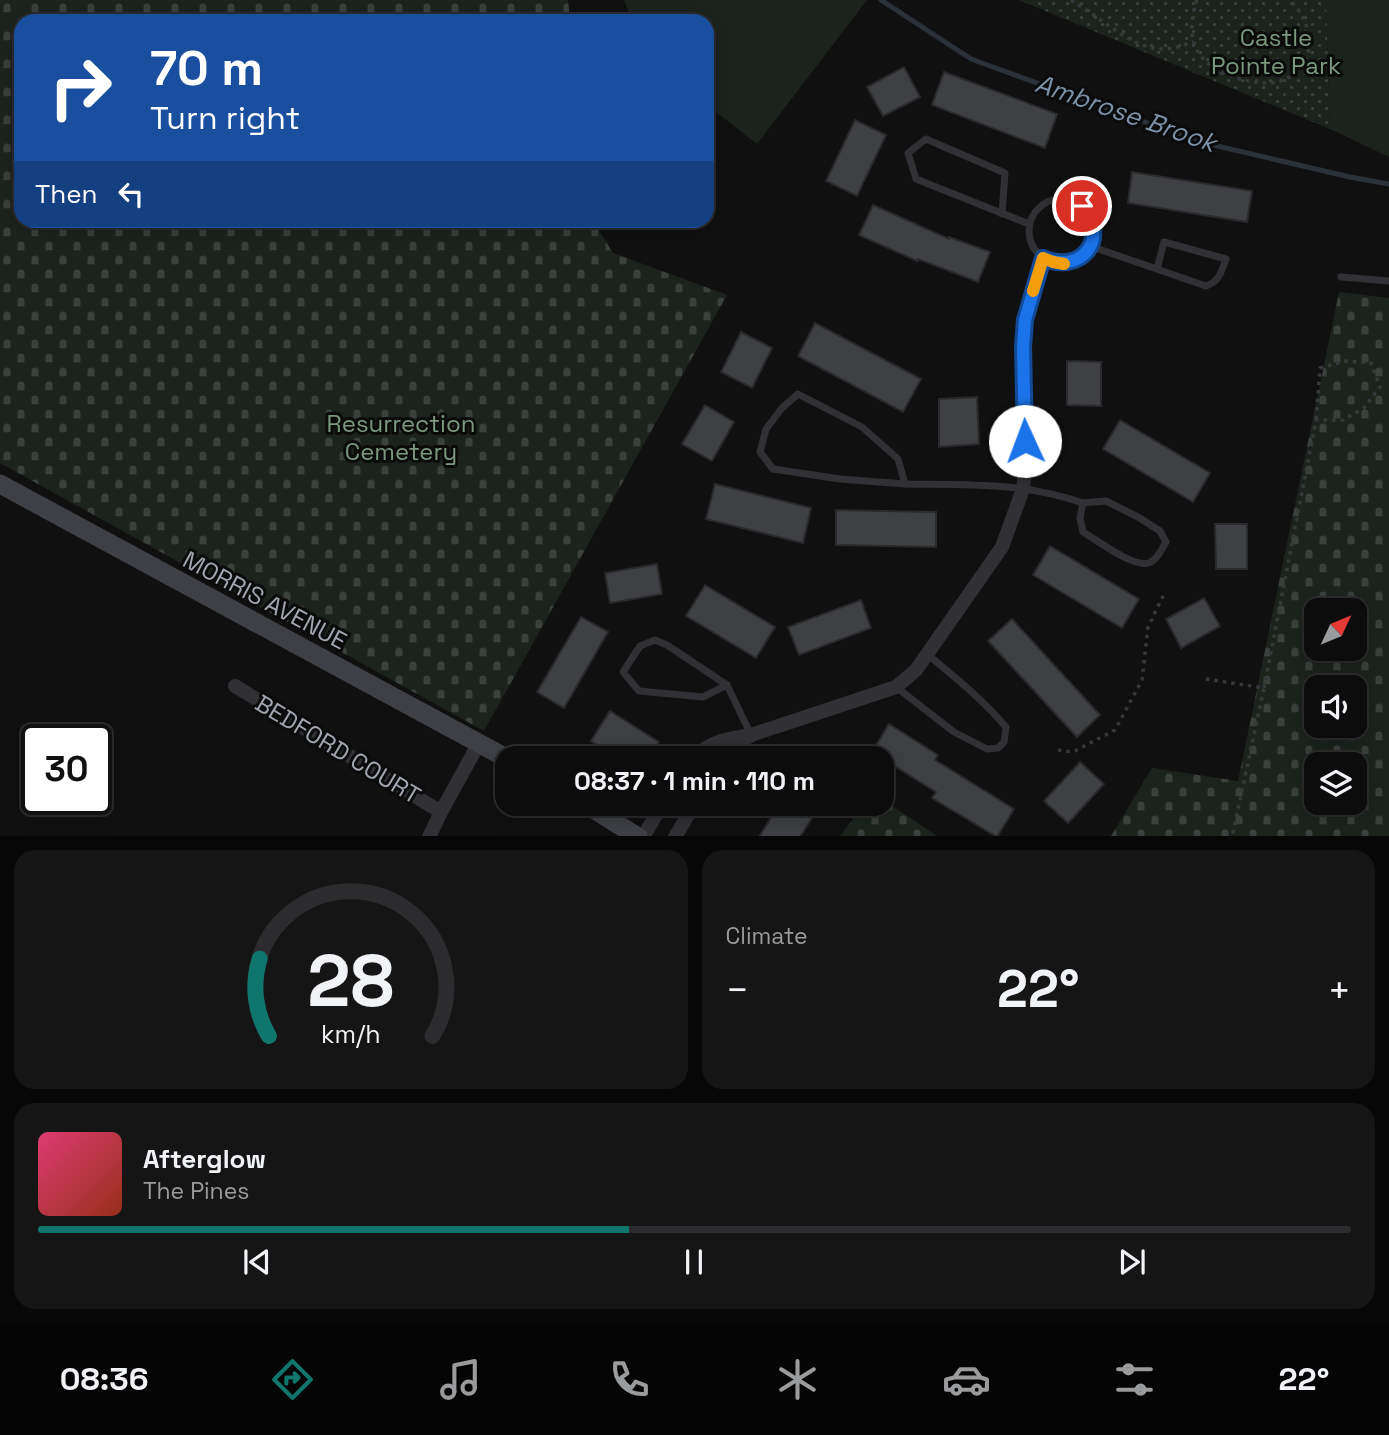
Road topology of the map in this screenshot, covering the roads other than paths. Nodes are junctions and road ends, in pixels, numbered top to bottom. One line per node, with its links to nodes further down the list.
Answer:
1 (1002, 214): 1 (lane); 2 (lane)
2 (1029, 224): 3 (lane); 4 (lane)
3 (1090, 246): 4 (lane); 5 (lane)
4 (1043, 258): 10 (street)
5 (1157, 269): 5 (lane)
6 (1341, 277): 7 (lane)
7 (1389, 281)
8 (0, 484): 17 (street, MORRIS AVENUE)
9 (905, 484): 9 (lane); 10 (lane)
10 (1023, 489): 11 (lane); 12 (street)
11 (1083, 503): 11 (lane)
12 (926, 653): 15 (street); 15 (lane)
13 (727, 685): 13 (lane); 16 (lane)
14 (234, 686): 21 (street, BEDFORD COURT)
15 (896, 687): 16 (street)
16 (751, 735): 18 (street); 19 (street)
17 (479, 743): 20 (street, MORRIS AVENUE); 21 (street)
18 (708, 746)
19 (735, 746)
20 (495, 752)
21 (441, 811): 25 (street)
22 (606, 816): 26 (street)
23 (654, 816): 26 (street)
24 (687, 816): 27 (street)
25 (429, 836)
26 (641, 836)
27 (675, 836)

